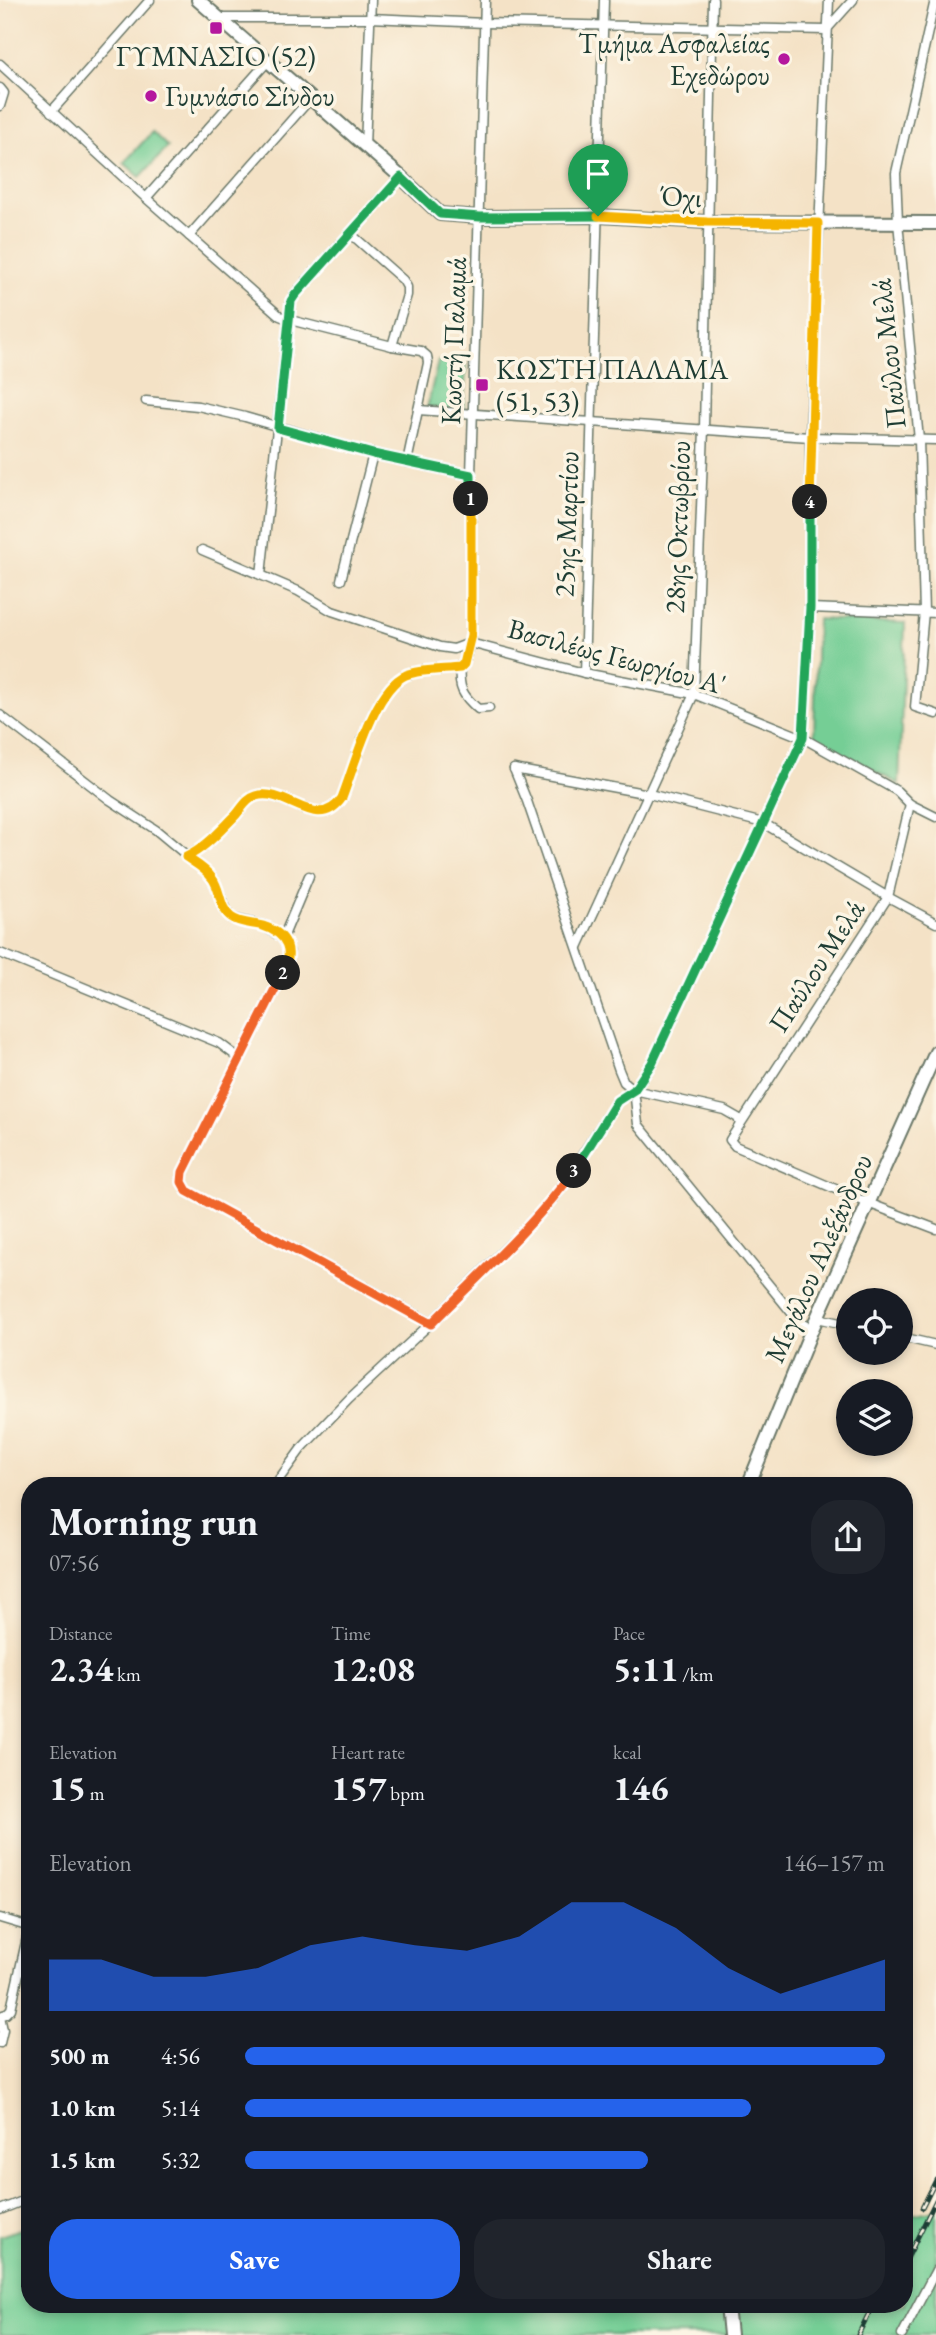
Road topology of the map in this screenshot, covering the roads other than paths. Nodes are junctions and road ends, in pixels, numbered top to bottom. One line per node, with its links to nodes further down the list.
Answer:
1 (150, 0): 21 (street)
2 (198, 0): 10 (street, Όχι)
3 (371, 0): 11 (street)
4 (485, 0): 12 (street, Κωστή Παλαμά)
5 (604, 0): 13 (street, 25ης Μαρτίου)
6 (713, 0): 14 (street, 28ης Οκτωβρίου)
7 (829, 0): 15 (street)
8 (853, 0): 15 (street)
9 (935, 0): 28 (street, Παύλου Μελά)
10 (219, 18): 11 (street); 16 (street, Όχι)
11 (370, 18): 12 (street); 22 (street)
12 (485, 23): 13 (street); 26 (street, Κωστή Παλαμά)
13 (604, 26): 14 (street); 25 (street, 25ης Μαρτίου)
14 (712, 27): 15 (street); 27 (street, 28ης Οκτωβρίου)
15 (826, 30): 29 (street)
16 (268, 61): 19 (street, Όχι); 24 (street)
17 (0, 64): 21 (street)
18 (0, 88): 20 (street)
19 (311, 98): 22 (street, Όχι); 32 (street)
20 (0, 106)
21 (51, 112): 24 (street)
22 (365, 146): 23 (street, Όχι)
23 (401, 177): 26 (street, Όχι); 31 (street)
24 (146, 198): 32 (street)
25 (598, 216): 26 (street, Όχι); 27 (street, Όχι); 38 (street, 25ης Μαρτίου)
26 (480, 217): 37 (street, Κωστή Παλαμά)
27 (707, 222): 29 (street, Όχι); 40 (street, 28ης Οκτωβρίου)
28 (898, 222): 29 (street, Όχι); 30 (street, Όχι); 42 (street, Παύλου Μελά)
29 (818, 223): 41 (street)
30 (936, 223)
31 (351, 234): 33 (street); 34 (street)
32 (189, 236): 33 (street)
33 (290, 320): 34 (street); 39 (street)
34 (392, 346): 36 (street)
35 (146, 401): 39 (street)
36 (418, 410): 37 (street); 45 (street)
37 (472, 414): 38 (street); 46 (street, Κωστή Παλαμά)
38 (593, 423): 40 (street); 55 (street, 25ης Μαρτίου)
39 (278, 428): 44 (street); 48 (street)
40 (704, 429): 41 (street); 56 (street, 28ης Οκτωβρίου)
41 (810, 437): 42 (street); 50 (street)
42 (919, 440): 43 (street); 51 (street, Παύλου Μελά)
43 (936, 440)
44 (373, 454): 45 (street); 49 (street)
45 (407, 462): 46 (street)
46 (471, 475): 53 (street, Κωστή Παλαμά)
47 (202, 550): 48 (street, Βασιλέως Γεωργίου Α')
48 (261, 575): 53 (street, Βασιλέως Γεωργίου Α')
49 (341, 580)
50 (810, 608): 51 (street); 60 (street)
51 (923, 612): 52 (street); 58 (street, Παύλου Μελά)
52 (936, 613)
53 (470, 643): 54 (street); 55 (street, Βασιλέως Γεωργίου Α')
54 (460, 668): 57 (street); 65 (street)
55 (584, 673): 56 (street, Βασιλέως Γεωργίου Α')
56 (694, 694): 60 (street, Βασιλέως Γεωργίου Α'); 61 (street, 28ης Οκτωβρίου)
57 (489, 708)
58 (936, 714)
59 (0, 715): 65 (street)
60 (803, 738): 62 (street, Βασιλέως Γεωργίου Α'); 64 (street)
61 (649, 794): 64 (street); 70 (street, 28ης Οκτωβρίου); 70 (street)
62 (910, 804): 63 (street, Βασιλέως Γεωργίου Α'); 67 (street, Παύλου Μελά)
63 (936, 817)
64 (763, 823): 67 (street); 74 (street)
65 (186, 857): 69 (street)
66 (309, 876): 69 (street)
67 (887, 897): 68 (street); 75 (street, Παύλου Μελά)
68 (936, 923)
69 (283, 938): 73 (street)
70 (578, 947): 74 (street)
71 (0, 953): 73 (street)
72 (936, 1052): 76 (street, Μεγάλου Αλεξάνδρου)
73 (239, 1058): 79 (street)
74 (634, 1090): 75 (street); 78 (street); 79 (street)
75 (740, 1124): 76 (street, Παύλου Μελά)
76 (868, 1203): 77 (street); 78 (street, Μεγάλου Αλεξάνδρου)
77 (936, 1228)
78 (815, 1323): 80 (street); 84 (street, Μεγάλου Αλεξάνδρου)
79 (431, 1324): 83 (street)
80 (836, 1324)
81 (913, 1340): 82 (street)
82 (936, 1346)
83 (279, 1477)
84 (752, 1477)
85 (0, 1918): 86 (street)
86 (21, 1924)
87 (21, 1963): 88 (street)
88 (0, 2043)
89 (21, 2202): 90 (street)
90 (0, 2210)
91 (936, 2270): 94 (street)
92 (728, 2313): 93 (street)
93 (730, 2335)
94 (902, 2335)

